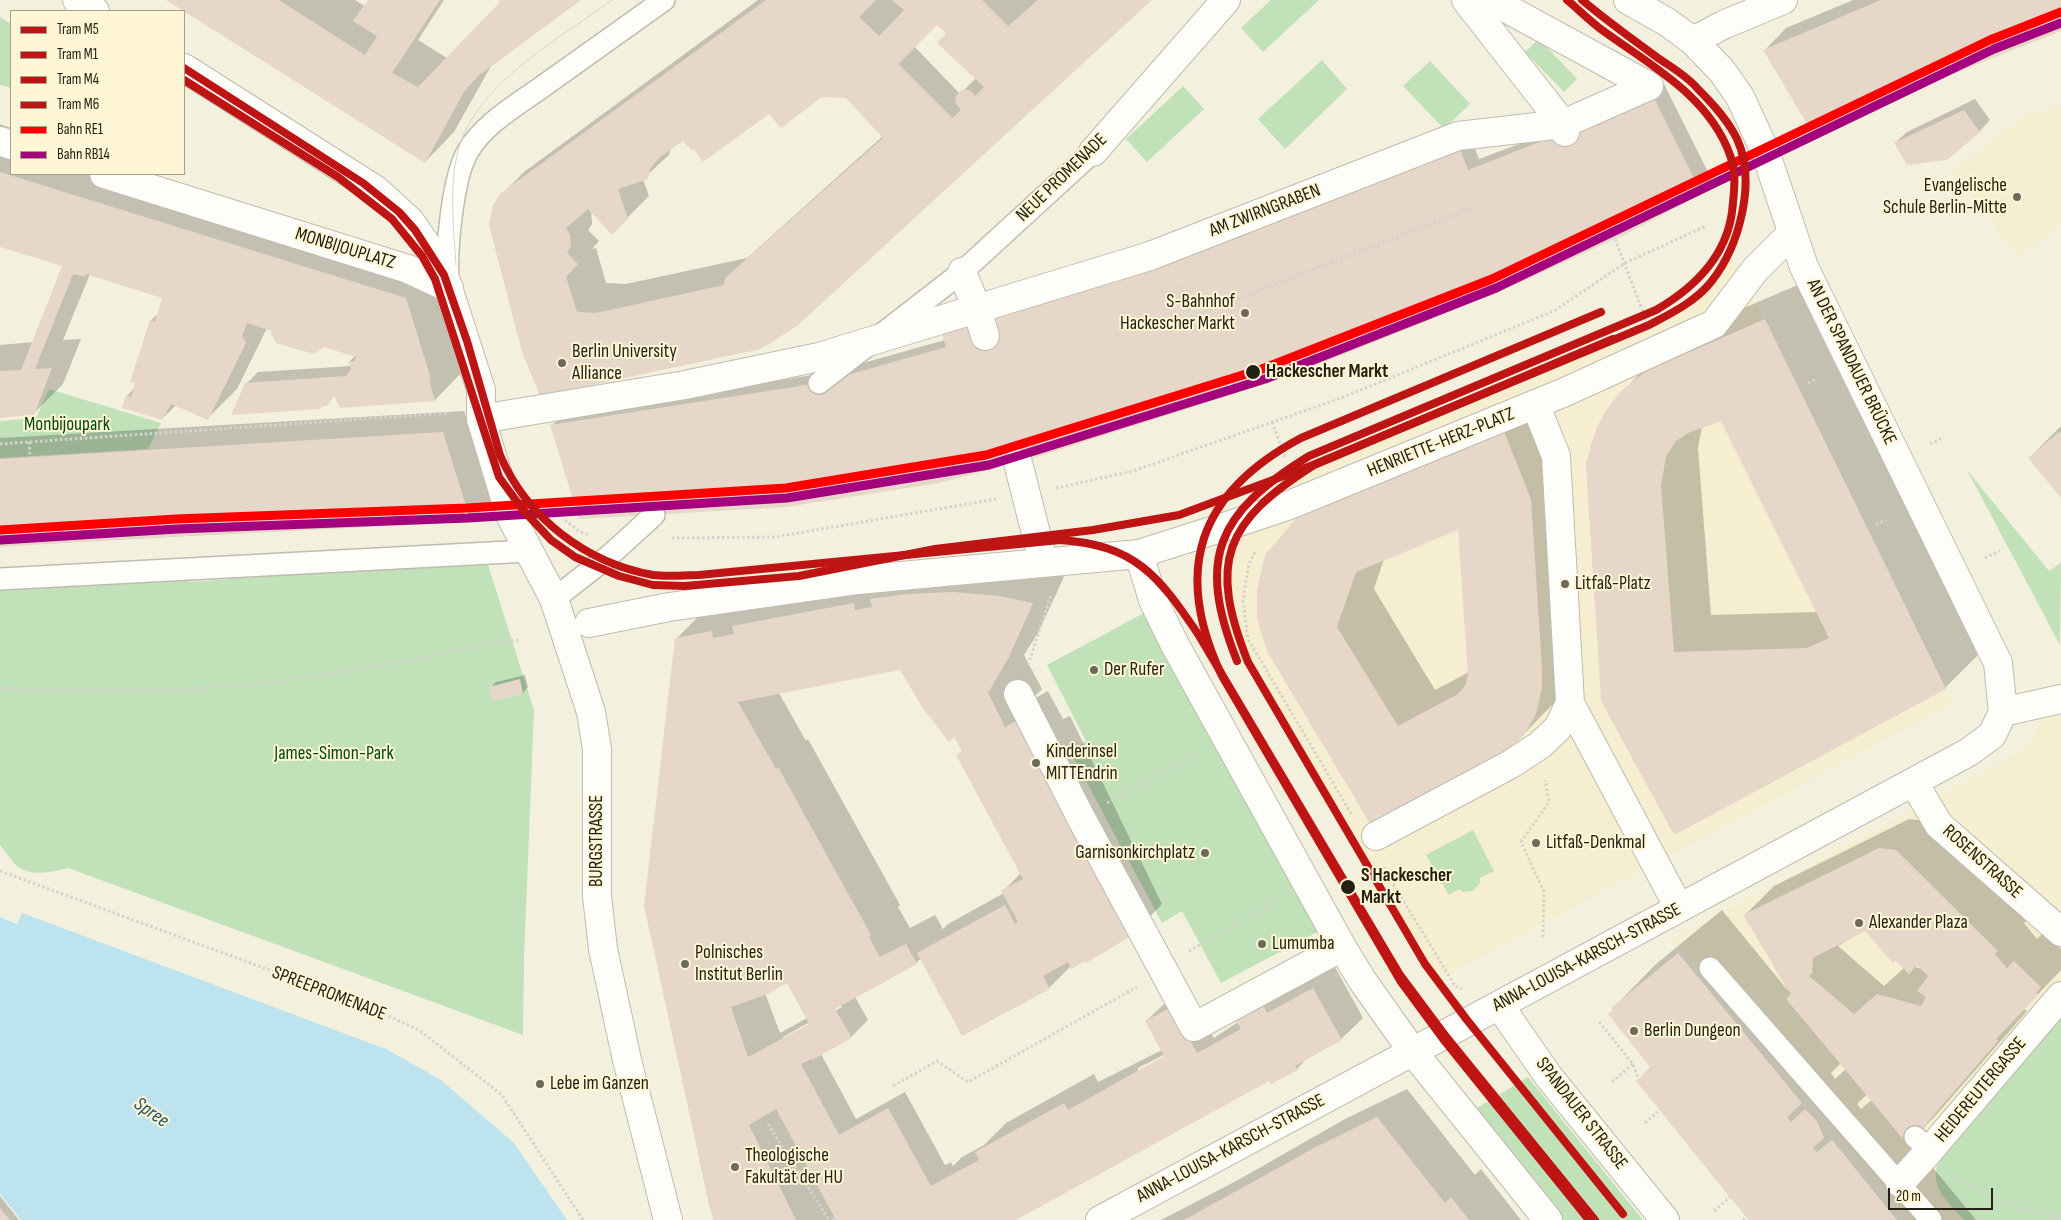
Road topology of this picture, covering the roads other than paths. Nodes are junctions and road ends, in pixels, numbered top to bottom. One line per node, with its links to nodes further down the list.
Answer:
1 (77, 0): 8 (street)
2 (664, 0): 16 (lane)
3 (1226, 0): 12 (street, NEUE PROMENADE)
4 (1466, 0): 11 (street)
5 (1491, 0): 11 (street, AM ZWIRNGRABEN)
6 (1628, 0): 9 (street, AN DER SPANDAUER BRÜCKE)
7 (1783, 0): 9 (street)
8 (93, 10)
9 (1693, 41): 14 (street, AN DER SPANDAUER BRÜCKE)
10 (185, 69): 16 (street)
11 (1564, 128): 17 (street, AM ZWIRNGRABEN)
12 (1092, 152): 15 (lane, NEUE PROMENADE)
13 (107, 175): 16 (street, MONBIJOUPLATZ)
14 (1792, 233): 21 (street, HENRIETTE-HERZ-PLATZ); 34 (street, AN DER SPANDAUER BRÜCKE)
15 (962, 272): 17 (street); 19 (lane, NEUE PROMENADE)
16 (449, 288): 22 (street, BURGSTRASSE)
17 (977, 309): 18 (street); 19 (street, AM ZWIRNGRABEN)
18 (985, 336)
19 (879, 338): 20 (lane, NEUE PROMENADE); 22 (street, NEUE PROMENADE)
20 (819, 383)
21 (1535, 404): 26 (street, HENRIETTE-HERZ-PLATZ); 33 (street)
22 (481, 415): 25 (street, BURGSTRASSE)
23 (1018, 463): 27 (street)
24 (654, 515): 29 (lane)
25 (528, 551): 28 (lane); 29 (street, BURGSTRASSE)
26 (1139, 554): 27 (street, HENRIETTE-HERZ-PLATZ); 39 (street)
27 (1052, 561): 30 (street, HENRIETTE-HERZ-PLATZ)
28 (0, 579)
29 (554, 599): 45 (street, BURGSTRASSE)
30 (589, 623)
31 (1018, 694): 39 (street)
32 (2061, 699): 34 (street)
33 (1570, 703): 36 (street); 37 (street)
34 (2003, 712): 35 (street, ANNA-LOUISA-KARSCH-STRASSE)
35 (1914, 783): 37 (street, ANNA-LOUISA-KARSCH-STRASSE); 38 (street, ROSENSTRASSE)
36 (1370, 839)
37 (1679, 908): 42 (street, ANNA-LOUISA-KARSCH-STRASSE)
38 (2061, 932)
39 (1342, 947): 43 (street)
40 (1710, 968): 44 (lane)
41 (2061, 996): 44 (street, HEIDEREUTERGASSE)
42 (1499, 1006): 43 (street, ANNA-LOUISA-KARSCH-STRASSE); 48 (street, SPANDAUER STRASSE)
43 (1412, 1052): 46 (street, ANNA-LOUISA-KARSCH-STRASSE); 47 (street)
44 (1900, 1183): 49 (lane)
45 (668, 1220)
46 (1100, 1220)
47 (1548, 1220)
48 (1665, 1220)
49 (1932, 1220)

